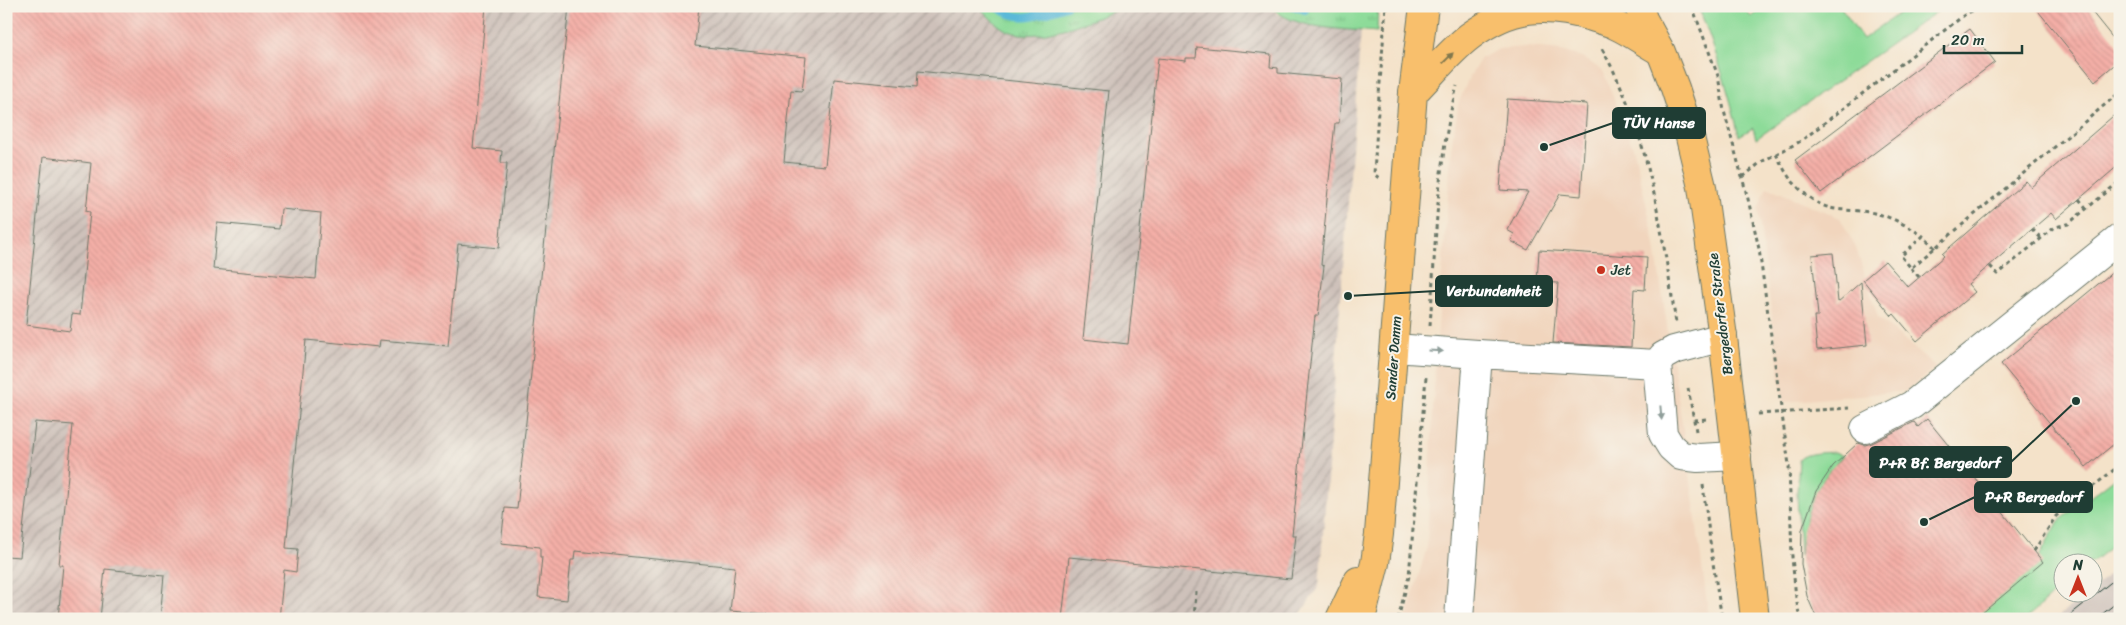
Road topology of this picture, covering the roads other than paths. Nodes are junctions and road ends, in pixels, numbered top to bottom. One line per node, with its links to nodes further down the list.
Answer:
1 (1424, 6): 4 (main road, Sander Damm)
2 (1637, 10): 3 (main road, Bergedorfer Straße)
3 (1661, 52): 4 (main road, one-way to 3); 6 (main road, Bergedorfer Straße)
4 (1413, 93): 7 (main road, Sander Damm)
5 (2120, 238): 10 (lane)
6 (1723, 337): 9 (lane); 11 (main road, Bergedorfer Straße)
7 (1394, 348): 8 (lane, one-way to 8); 12 (main road, Sander Damm)
8 (1478, 354): 9 (lane); 15 (lane)
9 (1657, 364): 11 (lane, one-way to 11)
10 (1860, 418)
11 (1737, 456): 16 (main road, Bergedorfer Straße)
12 (1379, 534): 13 (main road); 14 (main road, Sander Damm)
13 (1340, 619)
14 (1361, 619)
15 (1459, 619)
16 (1755, 619)

